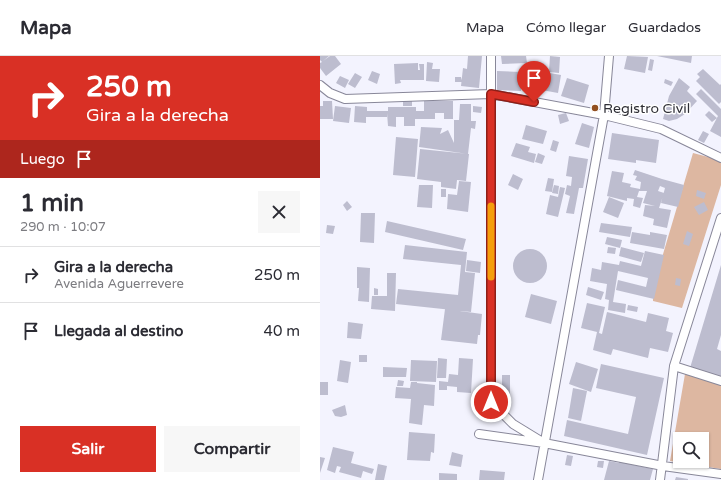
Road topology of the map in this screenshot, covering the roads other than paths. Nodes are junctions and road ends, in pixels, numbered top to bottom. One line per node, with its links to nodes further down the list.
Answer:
1 (491, 56): 4 (street)
2 (609, 56): 5 (street)
3 (320, 85): 4 (street)
4 (491, 94): 5 (street); 11 (street)
5 (604, 115): 6 (street); 11 (street)
6 (721, 158)
7 (721, 218): 8 (street)
8 (674, 366): 9 (street); 12 (street)
9 (721, 381)
10 (480, 434): 11 (street)
11 (544, 443): 12 (street); 14 (street)
12 (663, 466): 13 (street); 15 (street)
13 (721, 474)
14 (538, 480)
15 (660, 480)

